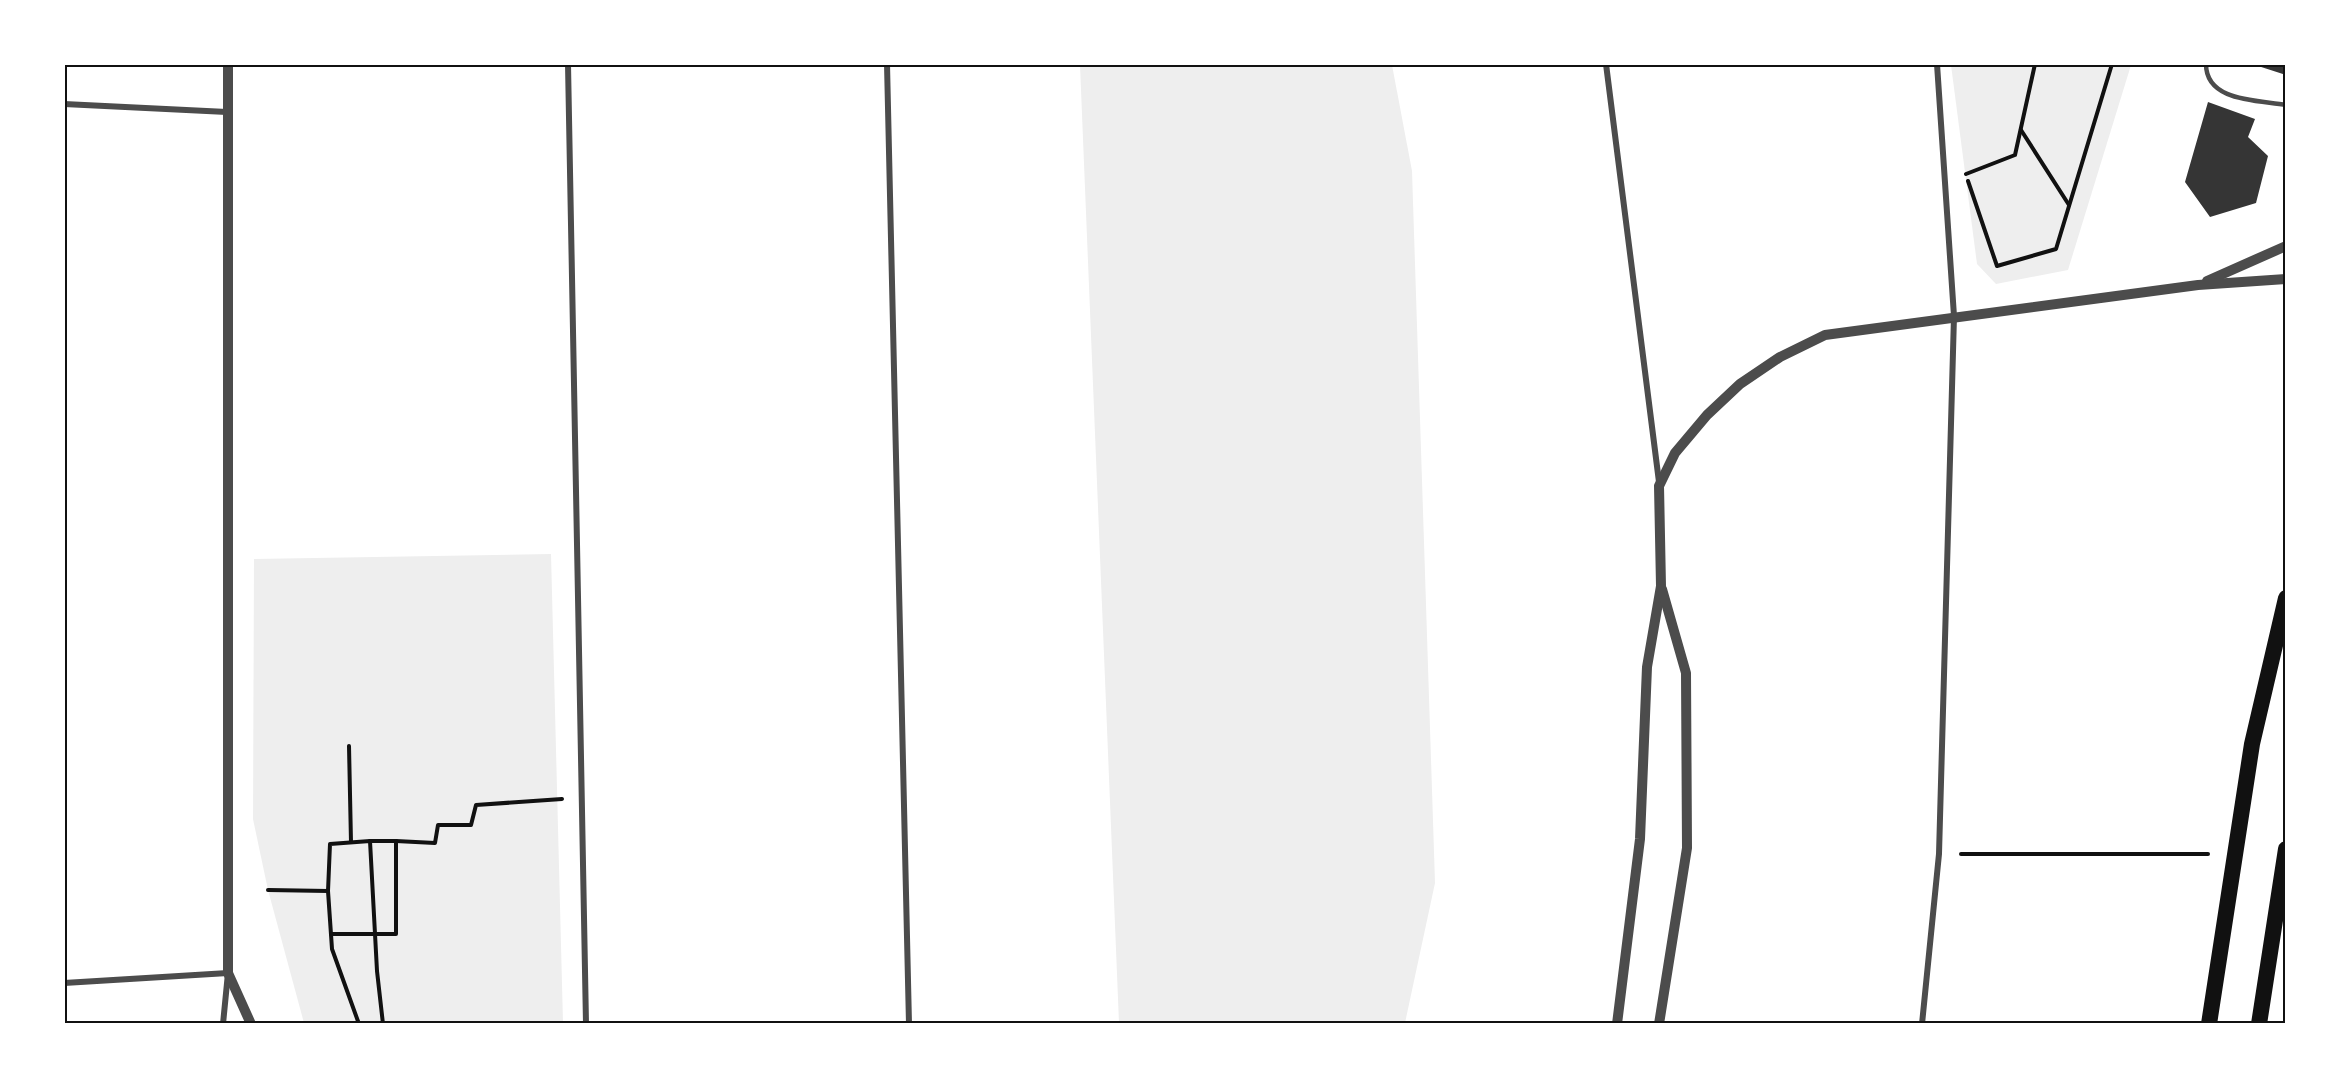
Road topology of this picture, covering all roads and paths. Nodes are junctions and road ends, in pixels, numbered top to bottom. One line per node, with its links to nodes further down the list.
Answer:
1 (228, 64): 11 (street)
2 (568, 64): 24 (street)
3 (887, 64): 42 (street)
4 (1606, 64): 20 (street)
5 (1937, 64): 19 (street)
6 (2035, 64): 12 (path)
7 (2112, 64): 15 (path)
8 (2206, 64): 10 (lane)
9 (64, 104): 11 (street)
10 (2286, 105)
11 (227, 112): 35 (street)
12 (2021, 130): 14 (path); 15 (path)
13 (1964, 163): 14 (path)
14 (1965, 174): 15 (path)
15 (2069, 205)
16 (2286, 246): 18 (street)
17 (2286, 279): 18 (street)
18 (2198, 285): 19 (street)
19 (1954, 316): 20 (street); 29 (street)
20 (1659, 486): 21 (street)
21 (1662, 586): 43 (street); 44 (street)
22 (2286, 598): 30 (highway)
23 (349, 746): 27 (path)
24 (582, 797): 26 (path); 41 (street)
25 (370, 841): 26 (path); 27 (path); 34 (path)
26 (396, 841): 34 (path)
27 (351, 842): 32 (path)
28 (2286, 849): 47 (highway)
29 (1939, 854): 30 (path); 45 (street)
30 (2235, 854): 46 (highway)
31 (268, 890): 32 (path)
32 (328, 891): 33 (path)
33 (331, 934): 34 (path); 39 (path)
34 (375, 934): 40 (path)
35 (228, 974): 36 (street); 37 (street); 38 (street)
36 (64, 983)
37 (223, 1023)
38 (251, 1023)
39 (359, 1023)
40 (383, 1023)
41 (586, 1023)
42 (909, 1023)
43 (1617, 1023)
44 (1659, 1023)
45 (1922, 1023)
46 (2209, 1023)
47 (2259, 1023)

